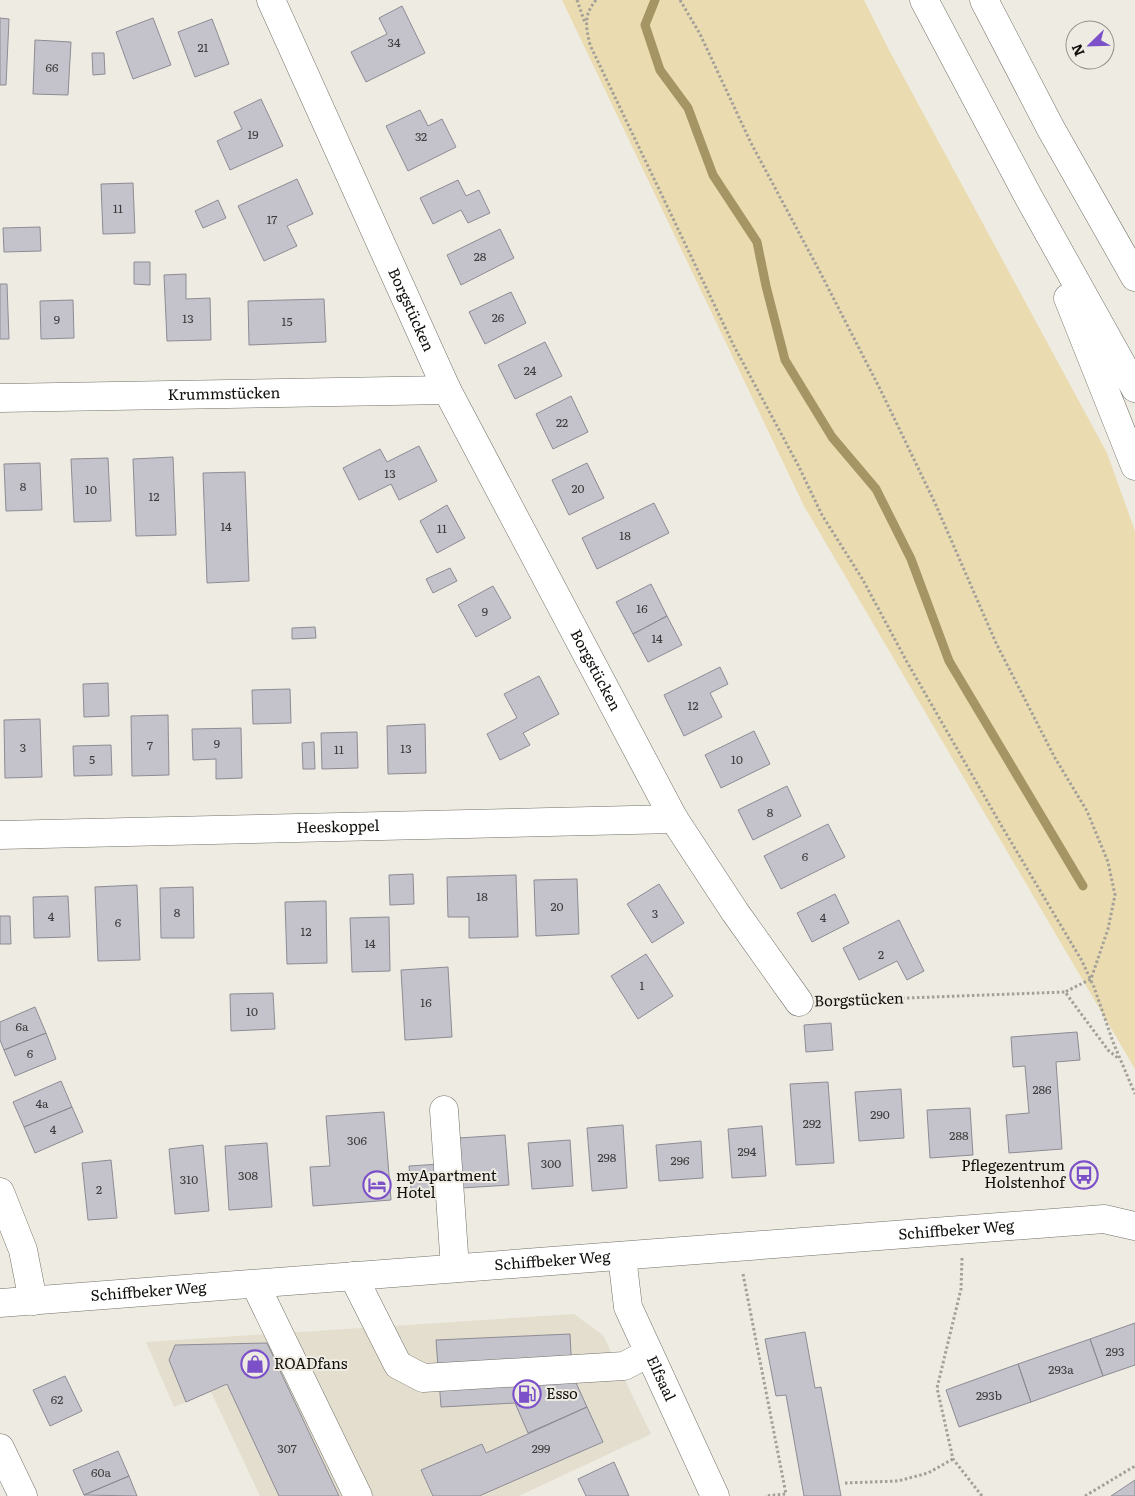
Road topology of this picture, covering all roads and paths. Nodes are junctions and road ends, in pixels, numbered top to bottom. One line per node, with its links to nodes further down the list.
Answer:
1 (271, 0): 11 (main road, Borgstücken)
2 (577, 0): 7 (path)
3 (596, 0): 7 (path)
4 (680, 0): 16 (path)
5 (924, 0): 8 (main road)
6 (984, 0): 9 (main road)
7 (586, 25): 16 (path)
8 (1028, 196): 10 (main road); 13 (main road)
9 (1135, 278)
10 (1135, 388)
11 (447, 390): 12 (main road, Krummstücken); 14 (main road, Borgstücken)
12 (0, 398)
13 (1135, 466)
14 (674, 819): 15 (main road, Heeskoppel); 18 (main road, Borgstücken)
15 (0, 834)
16 (1091, 979): 17 (path); 19 (path)
17 (1065, 992): 18 (path, Borgstücken); 19 (path)
18 (799, 1002)
19 (1121, 1061): 20 (path)
20 (1135, 1094)
21 (444, 1110): 29 (main road)
22 (0, 1192): 32 (main road)
23 (1135, 1204): 24 (main road, Schiffbeker Weg)
24 (1104, 1219): 25 (main road, Schiffbeker Weg); 26 (main road, Schiffbeker Weg)
25 (1135, 1226)
26 (963, 1230): 27 (main road, Schiffbeker Weg); 36 (path)
27 (738, 1247): 28 (main road, Schiffbeker Weg); 39 (path)
28 (622, 1256): 29 (main road, Schiffbeker Weg); 34 (main road, Elfsaal)
29 (455, 1268): 30 (main road, Schiffbeker Weg)
30 (353, 1276): 31 (main road, Schiffbeker Weg); 34 (main road)
31 (255, 1284): 32 (main road, Schiffbeker Weg); 41 (main road)
32 (33, 1300): 33 (main road, Schiffbeker Weg)
33 (0, 1303)
34 (650, 1353): 42 (main road, Elfsaal)
35 (0, 1448): 40 (main road)
36 (953, 1459): 38 (path); 44 (path)
37 (1135, 1466): 45 (path)
38 (845, 1484)
39 (787, 1495): 43 (path)
40 (22, 1496)
41 (358, 1496)
42 (715, 1496)
43 (765, 1496)
44 (982, 1496)
45 (1085, 1496)

